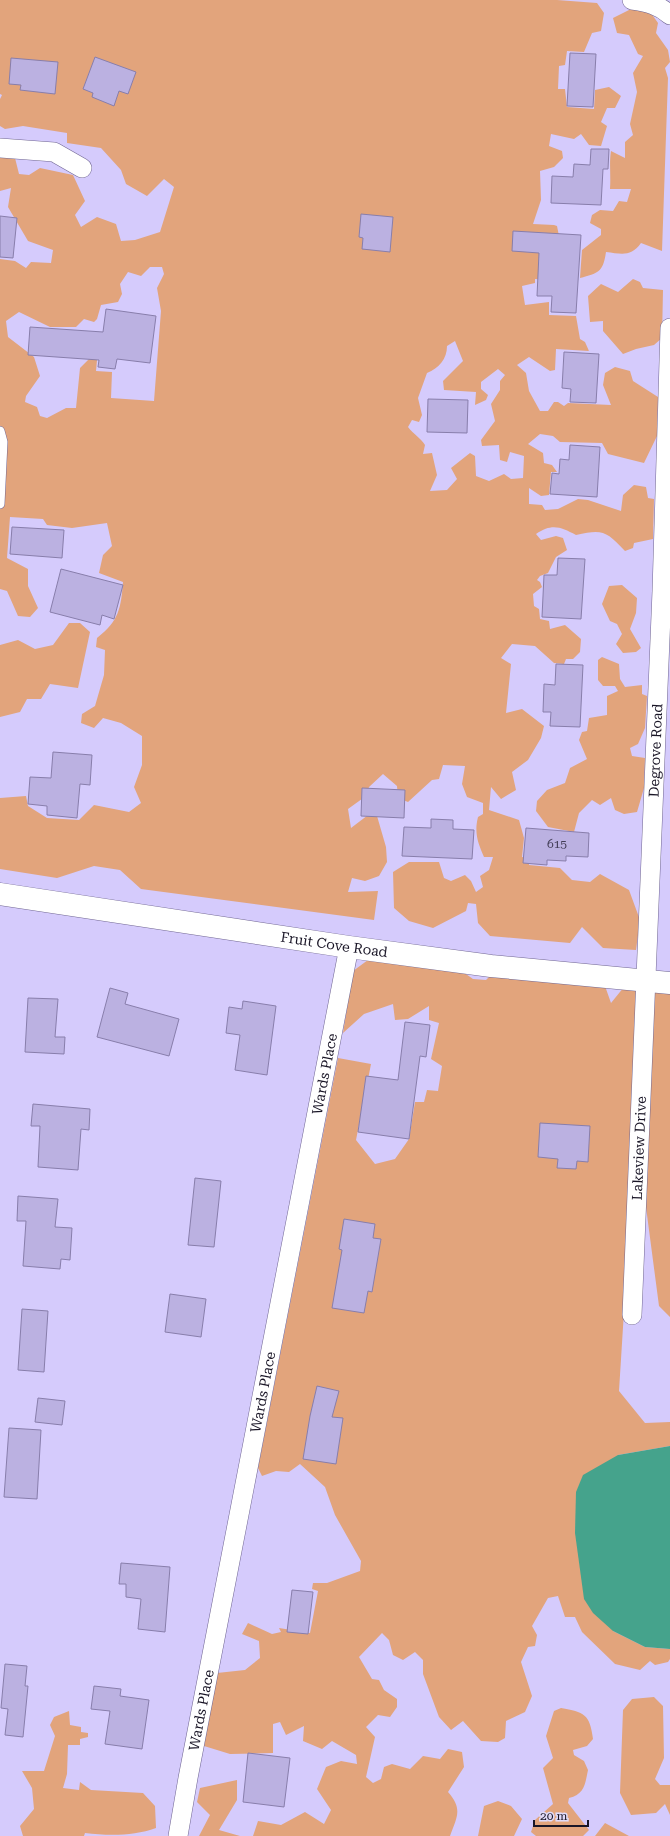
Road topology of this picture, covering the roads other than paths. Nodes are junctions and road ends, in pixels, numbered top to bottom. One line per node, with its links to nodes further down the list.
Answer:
1 (632, 0): 2 (street)
2 (670, 15)
3 (0, 148): 4 (street)
4 (82, 168)
5 (670, 328): 10 (street, Degrove Road)
6 (0, 431): 7 (lane)
7 (0, 504)
8 (0, 894): 9 (street, Fruit Cove Road)
9 (349, 947): 10 (street, Fruit Cove Road); 13 (street, Wards Place)
10 (647, 981): 11 (street, Fruit Cove Road); 12 (street, Lakeview Drive)
11 (670, 983)
12 (632, 1315)
13 (178, 1836)

